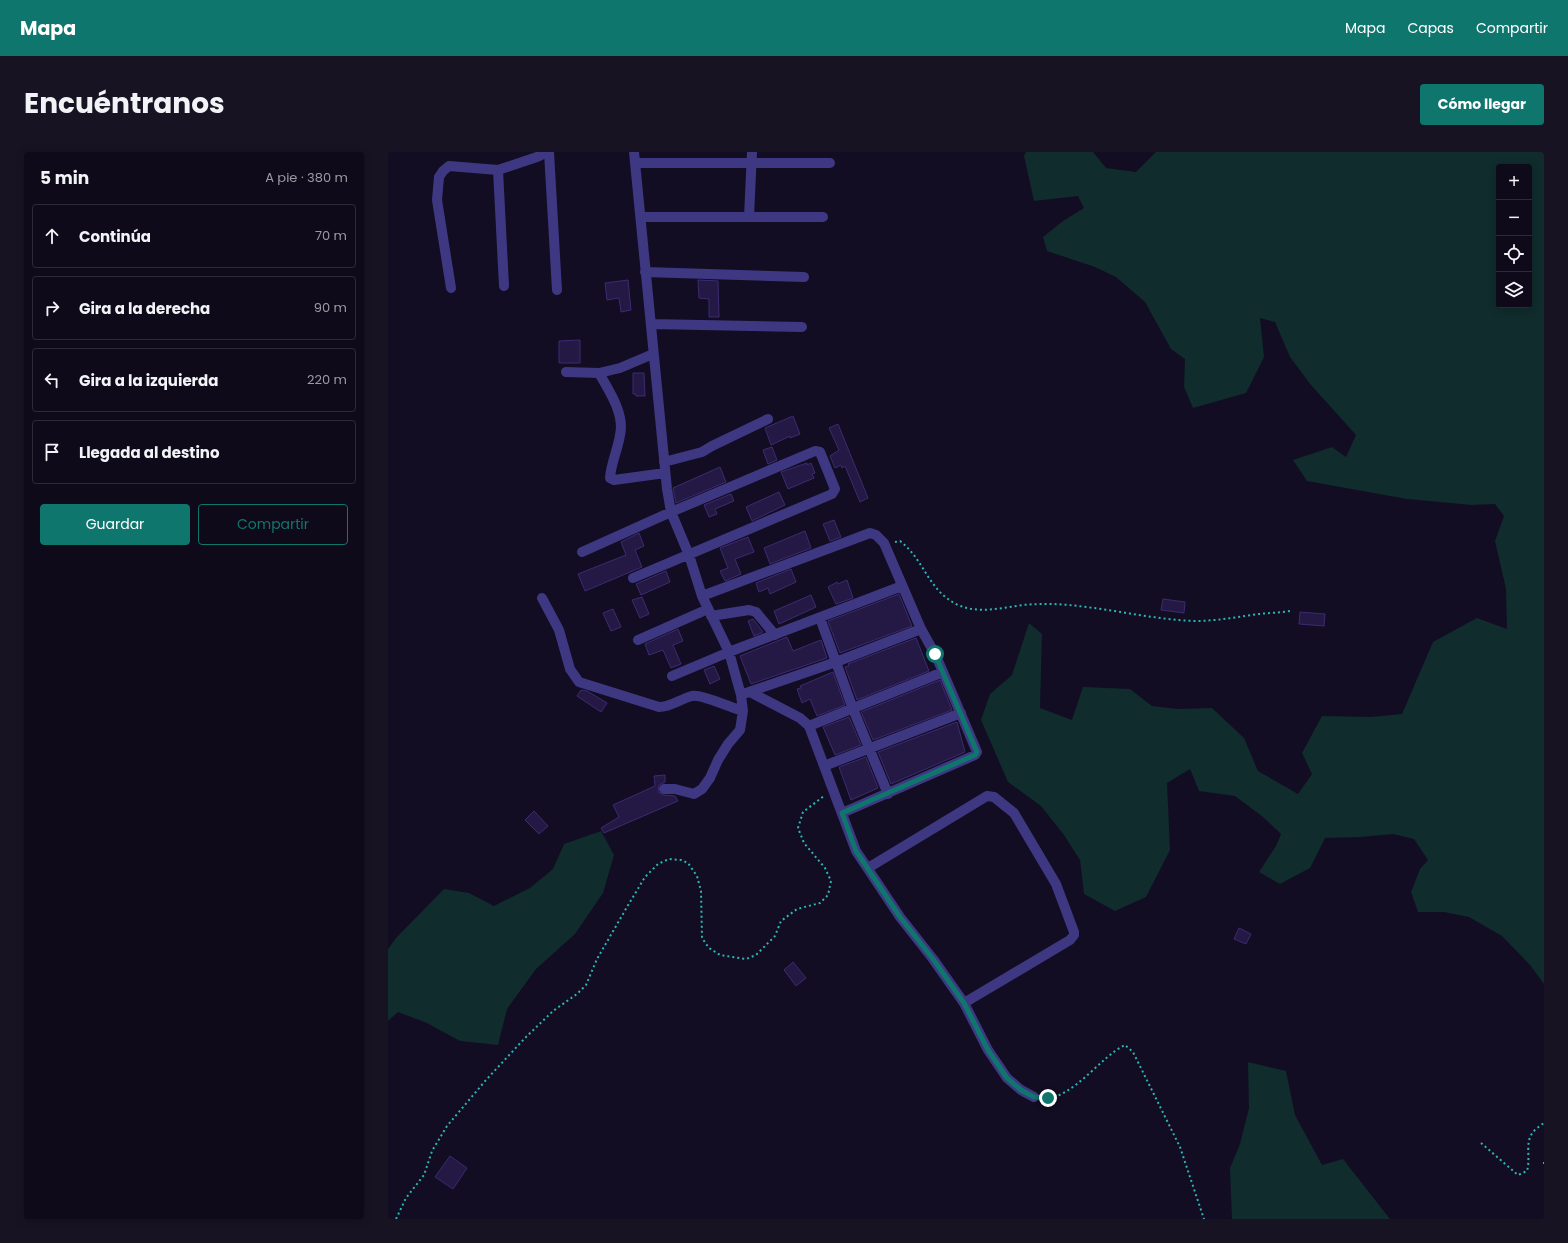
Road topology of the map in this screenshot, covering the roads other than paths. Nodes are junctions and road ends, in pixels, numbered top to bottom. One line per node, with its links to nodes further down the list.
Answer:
1 (548, 152): 7 (street); 15 (street)
2 (634, 152): 4 (street)
3 (752, 152): 5 (street)
4 (635, 163): 5 (street); 8 (street)
5 (752, 163): 6 (street); 9 (street)
6 (830, 163)
7 (498, 170): 13 (street); 14 (street)
8 (641, 217): 9 (street); 11 (street)
9 (749, 217): 10 (street)
10 (823, 217)
11 (645, 272): 12 (street); 16 (street)
12 (804, 277)
13 (504, 286)
14 (450, 288)
15 (557, 290)
16 (651, 324): 17 (street); 18 (street)
17 (802, 326)
18 (653, 354): 20 (street); 22 (street)
19 (566, 372): 20 (street)
20 (599, 373): 23 (street)
21 (768, 419): 22 (street)
22 (664, 462): 23 (street)
23 (665, 473): 24 (street)
24 (671, 512): 25 (street); 26 (street); 26 (street)
25 (582, 552)
26 (689, 555): 27 (street); 29 (street)
27 (632, 578)
28 (902, 586): 29 (street); 32 (street); 33 (street)
29 (702, 596): 31 (street)
30 (542, 598): 42 (street)
31 (710, 613): 34 (street); 35 (street); 36 (street)
32 (820, 618): 34 (street); 37 (street)
33 (921, 629): 37 (street); 38 (street)
34 (775, 635): 36 (street)
35 (638, 640)
36 (729, 652): 39 (street); 40 (street)
37 (836, 662): 40 (street); 41 (street)
38 (944, 672): 41 (street); 43 (street)
39 (672, 676)
40 (745, 693): 42 (street); 44 (street)
41 (854, 709): 44 (street); 45 (street)
42 (743, 711): 47 (street)
43 (961, 713): 45 (street); 48 (street)
44 (809, 726): 46 (street)
45 (870, 748): 46 (street); 48 (street)
46 (824, 766): 49 (street)
47 (664, 789)
48 (888, 794): 49 (street)
49 (842, 813): 50 (street)
50 (868, 868): 51 (street); 51 (street)
51 (964, 1003): 52 (street)
52 (1034, 1097)

